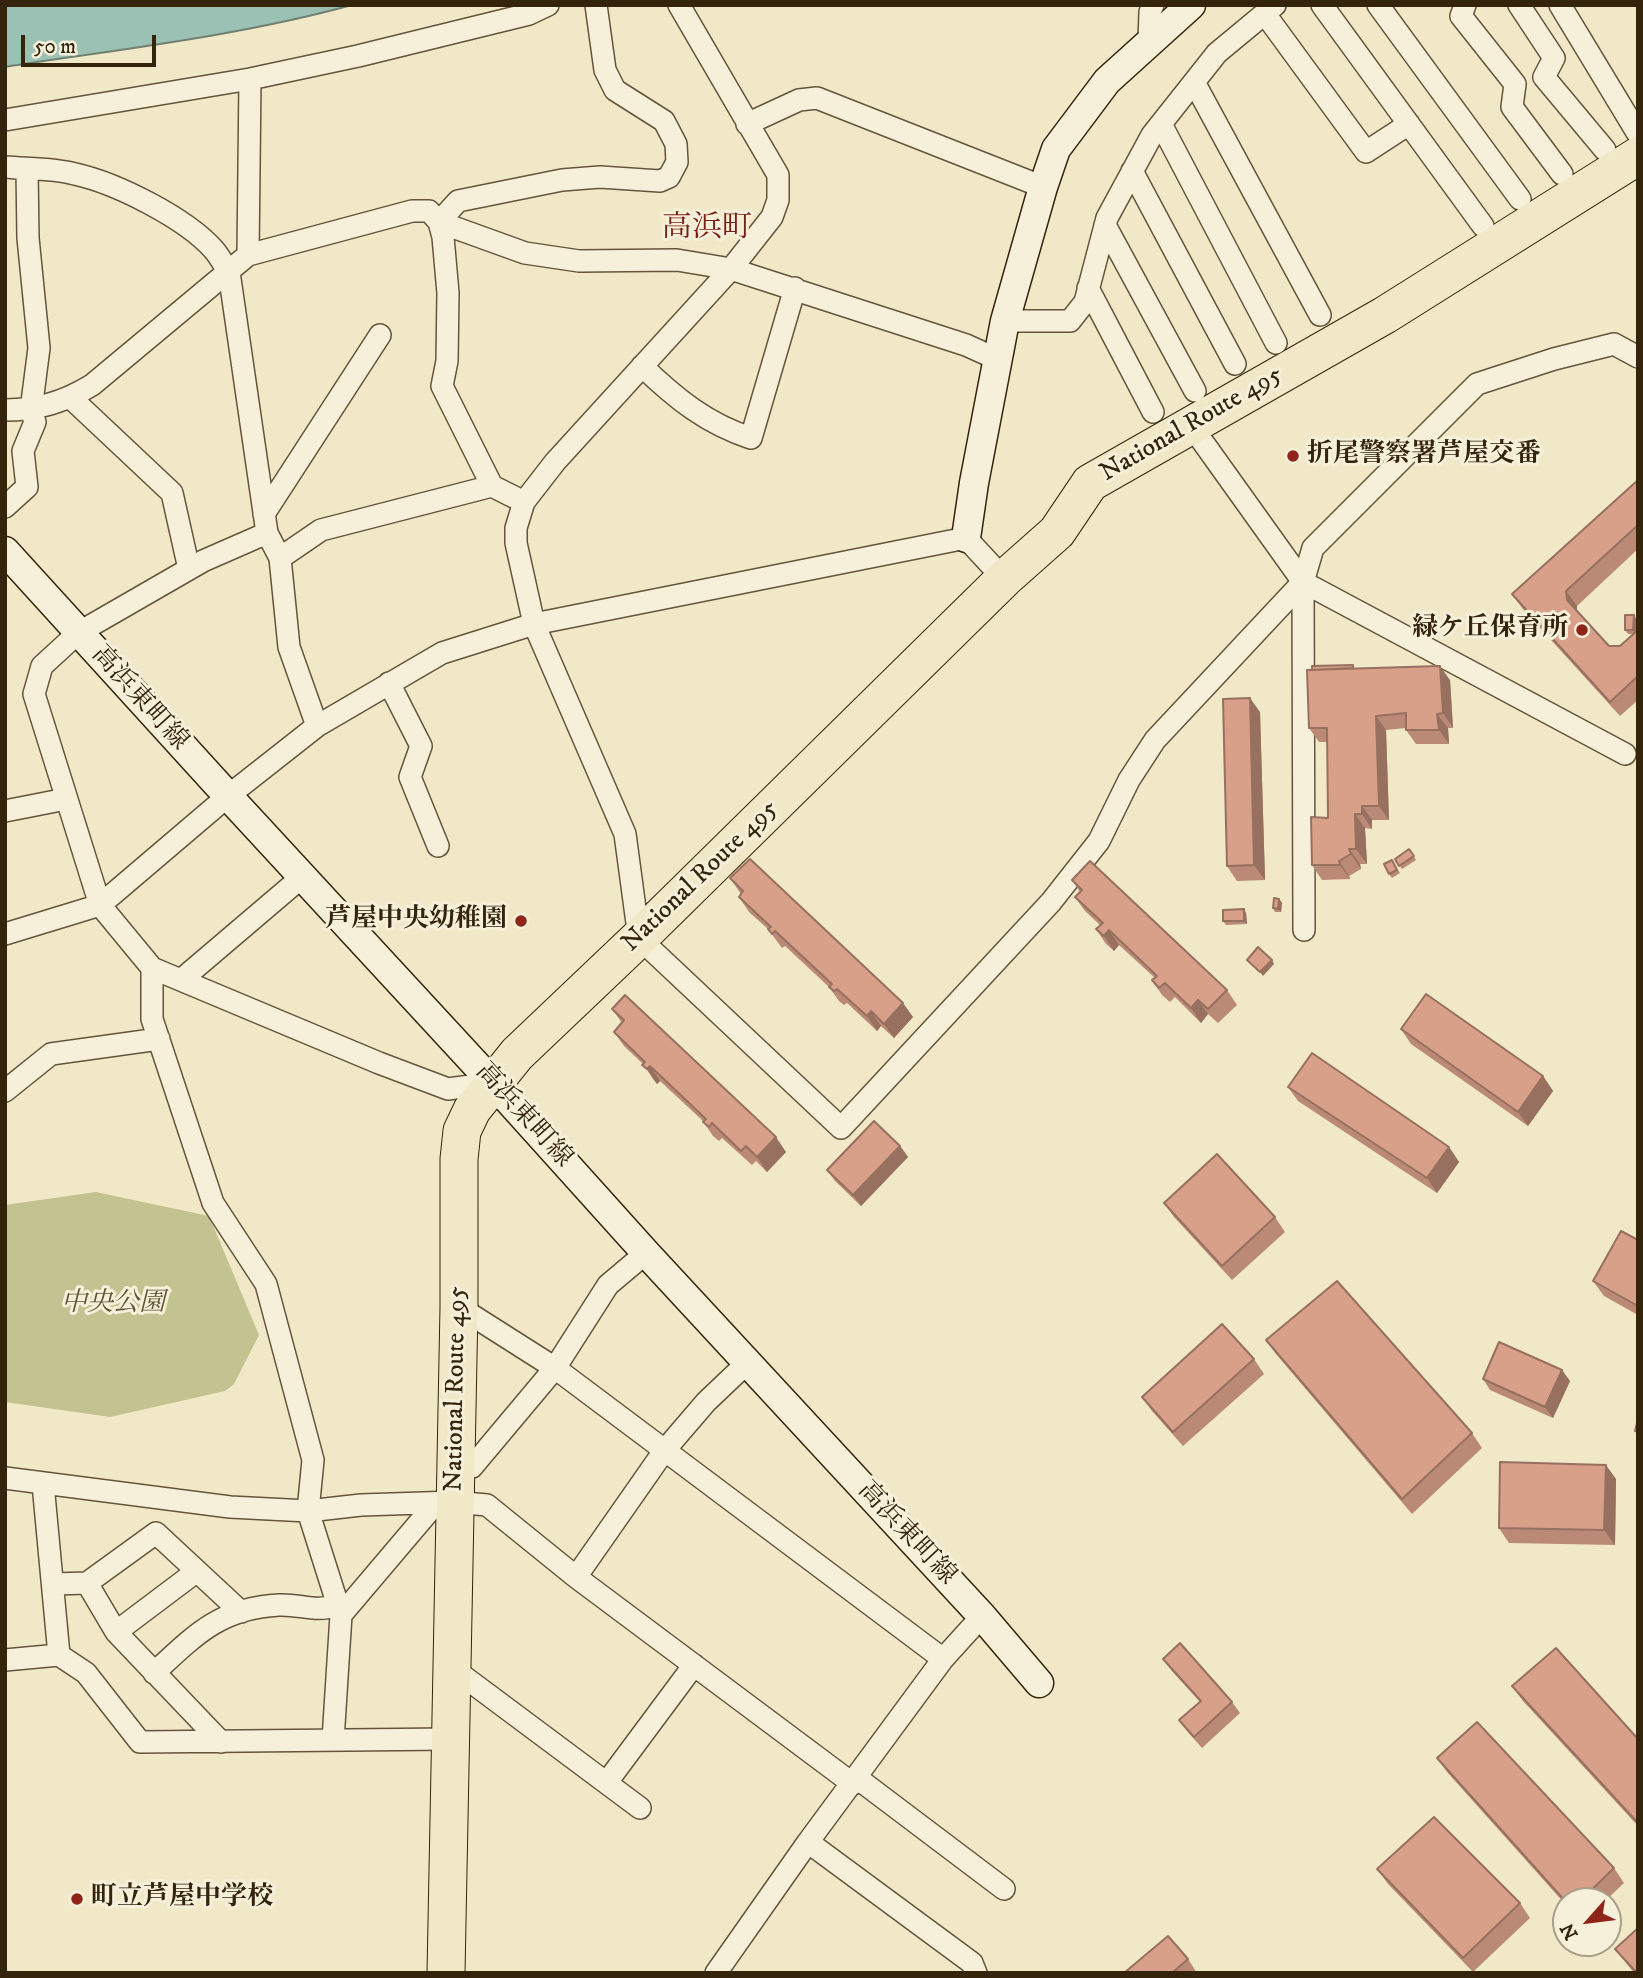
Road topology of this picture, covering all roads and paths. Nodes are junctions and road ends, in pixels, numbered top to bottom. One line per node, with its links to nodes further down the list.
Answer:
1 (548, 5): 13 (street)
2 (596, 5): 27 (street)
3 (679, 5): 16 (street)
4 (1153, 5): 12 (street)
5 (1191, 5): 12 (main road)
6 (1322, 5): 18 (street)
7 (1378, 5): 26 (street)
8 (1465, 5): 24 (street)
9 (1519, 5): 20 (street)
10 (1560, 5): 19 (street)
11 (1270, 10): 14 (street); 18 (street)
12 (1149, 42): 25 (main road)
13 (250, 79): 15 (street); 30 (street)
14 (1194, 82): 17 (street); 35 (street)
15 (5, 120)
16 (747, 124): 25 (street); 31 (street)
17 (1161, 124): 23 (street); 38 (street)
18 (1409, 124): 29 (street)
19 (1638, 134)
20 (1621, 153): 44 (highway, National Route 495)
21 (5, 167): 22 (street)
22 (27, 169): 32 (street); 46 (street)
23 (1132, 171): 28 (street); 41 (street)
24 (1562, 174)
25 (1043, 187): 36 (main road)
26 (1520, 199)
27 (439, 222): 30 (street); 31 (street); 48 (street)
28 (1105, 225): 34 (street); 44 (street)
29 (1483, 226)
30 (248, 255): 32 (street)
31 (731, 269): 33 (street); 42 (street)
32 (229, 272): 43 (street); 51 (street)
33 (795, 288): 40 (street); 42 (street)
34 (1088, 288): 36 (street); 47 (street)
35 (1320, 315)
36 (1005, 321): 40 (main road)
37 (380, 335): 51 (street)
38 (1276, 343)
39 (1638, 357): 57 (street)
40 (997, 359): 52 (main road)
41 (1235, 364)
42 (642, 366): 49 (street)
43 (71, 398): 46 (street); 55 (street)
44 (1192, 408): 56 (highway, National Route 495); 57 (street)
45 (5, 410): 46 (street)
46 (31, 410): 50 (street)
47 (1153, 412)
48 (492, 486): 49 (street); 54 (street)
49 (524, 502): 58 (street)
50 (5, 507)
51 (266, 524): 54 (street); 55 (street)
52 (966, 538): 56 (street); 58 (street)
53 (5, 551): 59 (main road, 高浜東町線)
54 (280, 558): 61 (street)
55 (189, 569): 59 (street)
56 (1004, 579): 71 (highway, National Route 495)
57 (1303, 582): 62 (street); 69 (street); 71 (street)
58 (534, 624): 60 (street); 71 (street)
59 (78, 633): 63 (main road, 高浜東町線); 64 (street)
60 (388, 683): 61 (street); 66 (street)
61 (317, 726): 63 (street)
62 (1625, 754)
63 (228, 796): 67 (main road, 高浜東町線); 68 (street)
64 (66, 799): 65 (street); 68 (street)
65 (5, 811)
66 (438, 846)
67 (302, 877): 73 (street); 75 (main road, 高浜東町線)
68 (100, 905): 70 (street); 72 (street)
69 (1304, 930)
70 (5, 934)
71 (639, 938): 75 (highway, National Route 495)
72 (152, 968): 73 (street); 74 (street)
73 (181, 980): 75 (street)
74 (159, 1039): 76 (street); 86 (street)
75 (494, 1083): 77 (main road, 高浜東町線); 78 (highway, National Route 495)
76 (5, 1091)
77 (646, 1253): 79 (main road, 高浜東町線); 80 (street)
78 (459, 1307): 80 (street); 82 (highway, National Route 495)
79 (747, 1363): 81 (street); 93 (main road, 高浜東町線)
80 (555, 1368): 81 (street); 82 (street)
81 (664, 1451): 88 (street); 96 (street)
82 (455, 1465): 85 (highway, National Route 495)
83 (5, 1478): 84 (street)
84 (43, 1483): 86 (street); 90 (street)
85 (445, 1502): 86 (street); 88 (street); 91 (street); 99 (highway, National Route 495)
86 (308, 1511): 91 (street)
87 (197, 1571): 89 (street); 92 (street); 94 (street)
88 (576, 1577): 98 (street)
89 (87, 1583): 90 (street); 94 (street)
90 (54, 1584): 95 (street)
91 (340, 1610): 92 (street); 103 (street)
92 (241, 1612): 100 (street)
93 (982, 1616): 96 (street); 101 (main road, 高浜東町線)
94 (116, 1632): 100 (street)
95 (59, 1655): 97 (street); 104 (street)
96 (943, 1659): 105 (street)
97 (5, 1660)
98 (694, 1665): 105 (street); 106 (street)
99 (451, 1667): 102 (highway, National Route 495); 106 (street)
100 (154, 1673): 104 (street)
101 (1039, 1683)
102 (450, 1739): 103 (street); 110 (highway, National Route 495)
103 (333, 1740): 104 (street)
104 (221, 1742)
105 (855, 1781): 108 (street); 109 (street)
106 (607, 1783): 107 (street)
107 (640, 1808)
108 (808, 1842): 111 (street); 112 (street)
109 (1004, 1889)
110 (446, 1973)
111 (716, 1973)
112 (976, 1973)

